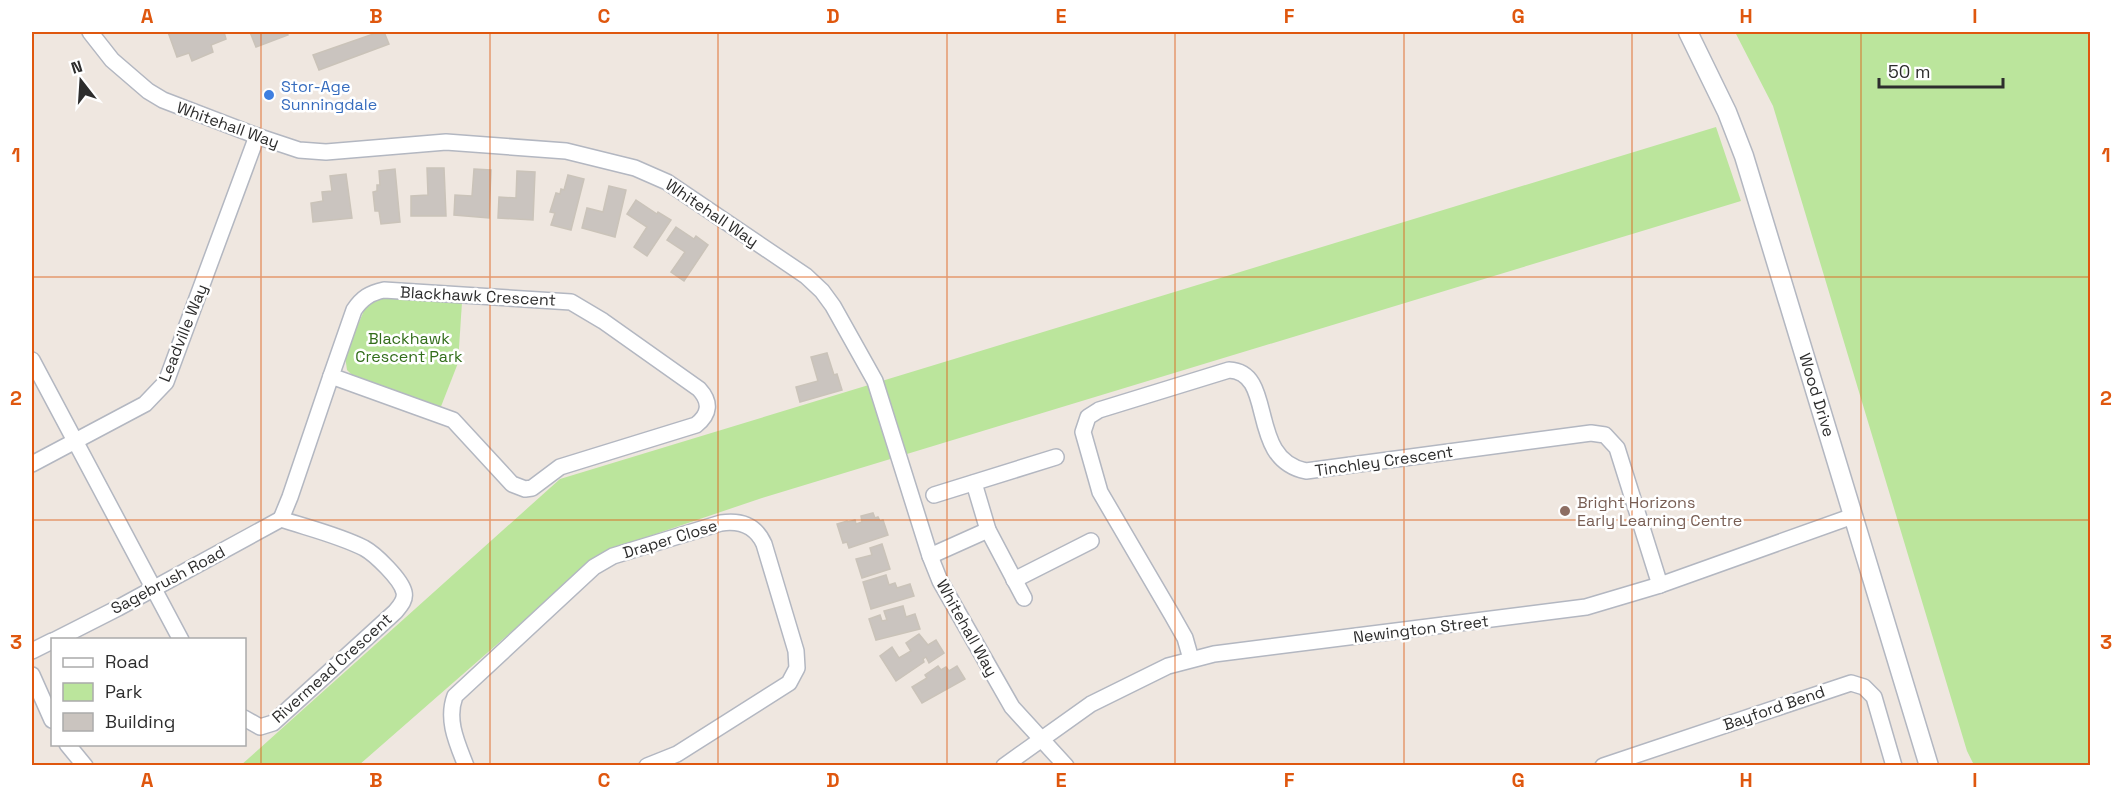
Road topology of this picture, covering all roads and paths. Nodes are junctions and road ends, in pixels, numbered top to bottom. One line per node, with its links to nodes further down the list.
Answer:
1 (90, 32): 3 (street, Whitehall Way)
2 (1688, 32): 11 (street, Wood Drive)
3 (257, 136): 6 (street, Leadville Way); 15 (street, Whitehall Way)
4 (32, 360): 6 (street)
5 (332, 376): 5 (street, Blackhawk Crescent); 12 (street, Blackhawk Crescent)
6 (74, 441): 8 (street, Leadville Way); 18 (street)
7 (1056, 457): 9 (street)
8 (32, 465)
9 (974, 483): 10 (street); 13 (street)
10 (934, 495)
11 (1853, 516): 17 (street, Newington Street); 37 (street, Wood Drive)
12 (281, 519): 18 (street, Sagebrush Road); 27 (street, Rivermead Crescent)
13 (988, 530): 15 (street); 16 (street)
14 (1091, 541): 16 (street)
15 (930, 556): 28 (street, Whitehall Way)
16 (1014, 580): 19 (street)
17 (1660, 585): 24 (street, Newington Street); 24 (street, Tinchley Crescent)
18 (154, 589): 20 (street, Sagebrush Road); 21 (street)
19 (1024, 598)
20 (58, 638)
21 (180, 638)
22 (51, 642): 23 (street, Sagebrush Road)
23 (32, 651)
24 (1191, 659): 28 (street, Newington Street)
25 (32, 675): 26 (street)
26 (51, 718)
27 (246, 719)
28 (1042, 740): 33 (street, Newington Street); 34 (street, Whitehall Way)
29 (68, 746): 30 (street)
30 (85, 765)
31 (466, 765): 32 (street, Draper Close)
32 (647, 765)
33 (1004, 765)
34 (1066, 765)
35 (1603, 765): 36 (street, Bayford Bend)
36 (1894, 765)
37 (1929, 765)

